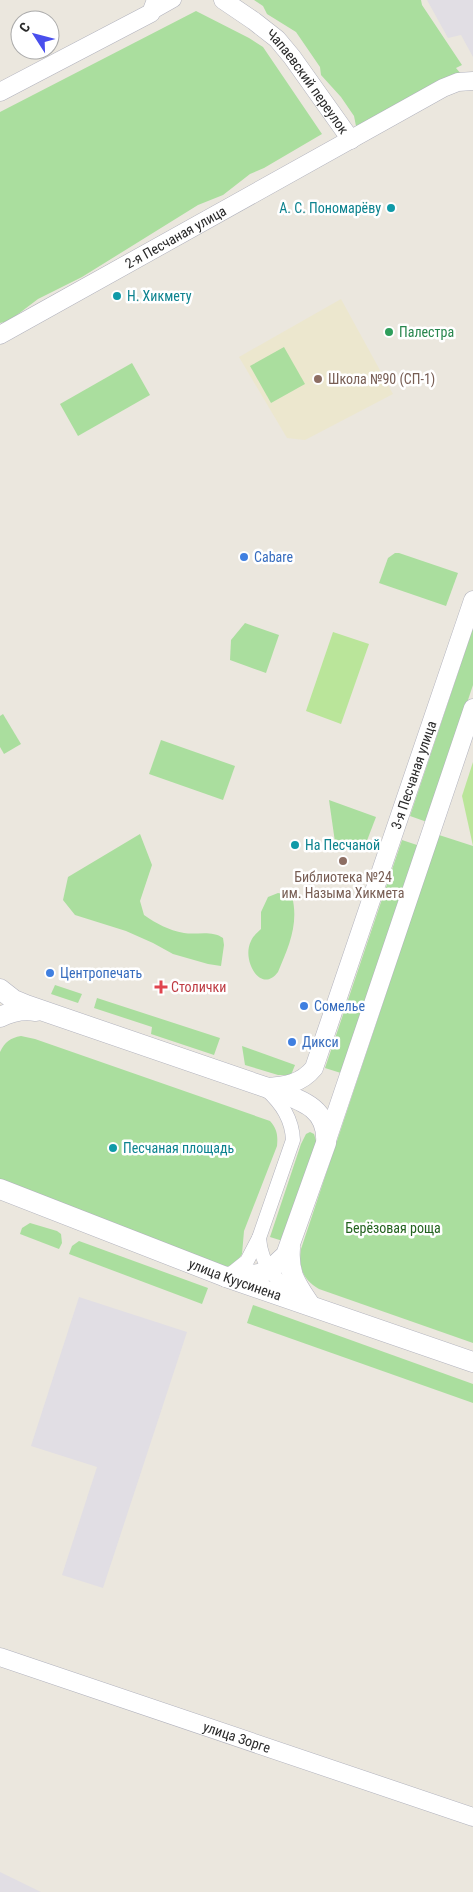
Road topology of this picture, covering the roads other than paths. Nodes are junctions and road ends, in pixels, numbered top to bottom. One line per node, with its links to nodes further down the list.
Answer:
1 (174, 0): 3 (street)
2 (223, 0): 6 (street, Чапаевский переулок)
3 (153, 7): 5 (street)
4 (473, 81): 6 (street, Чапаевский переулок)
5 (0, 92)
6 (351, 140): 7 (street, 2-я Песчаная улица)
7 (0, 334)
8 (473, 600): 13 (street, 3-я Песчаная улица)
9 (473, 708): 14 (street)
10 (0, 989): 11 (main road)
11 (43, 1012): 12 (main road); 13 (main road)
12 (0, 1017)
13 (265, 1087): 14 (main road); 16 (street)
14 (326, 1143): 17 (main road)
15 (0, 1189): 19 (main road, улица Куусинена)
16 (259, 1238): 18 (street); 19 (street)
17 (290, 1248): 18 (main road); 20 (main road)
18 (269, 1270): 19 (main road); 20 (street)
19 (226, 1277): 20 (main road, улица Куусинена)
20 (310, 1305): 21 (main road, улица Куусинена)
21 (473, 1362)
22 (0, 1657): 23 (street, улица Зорге)
23 (473, 1817)

